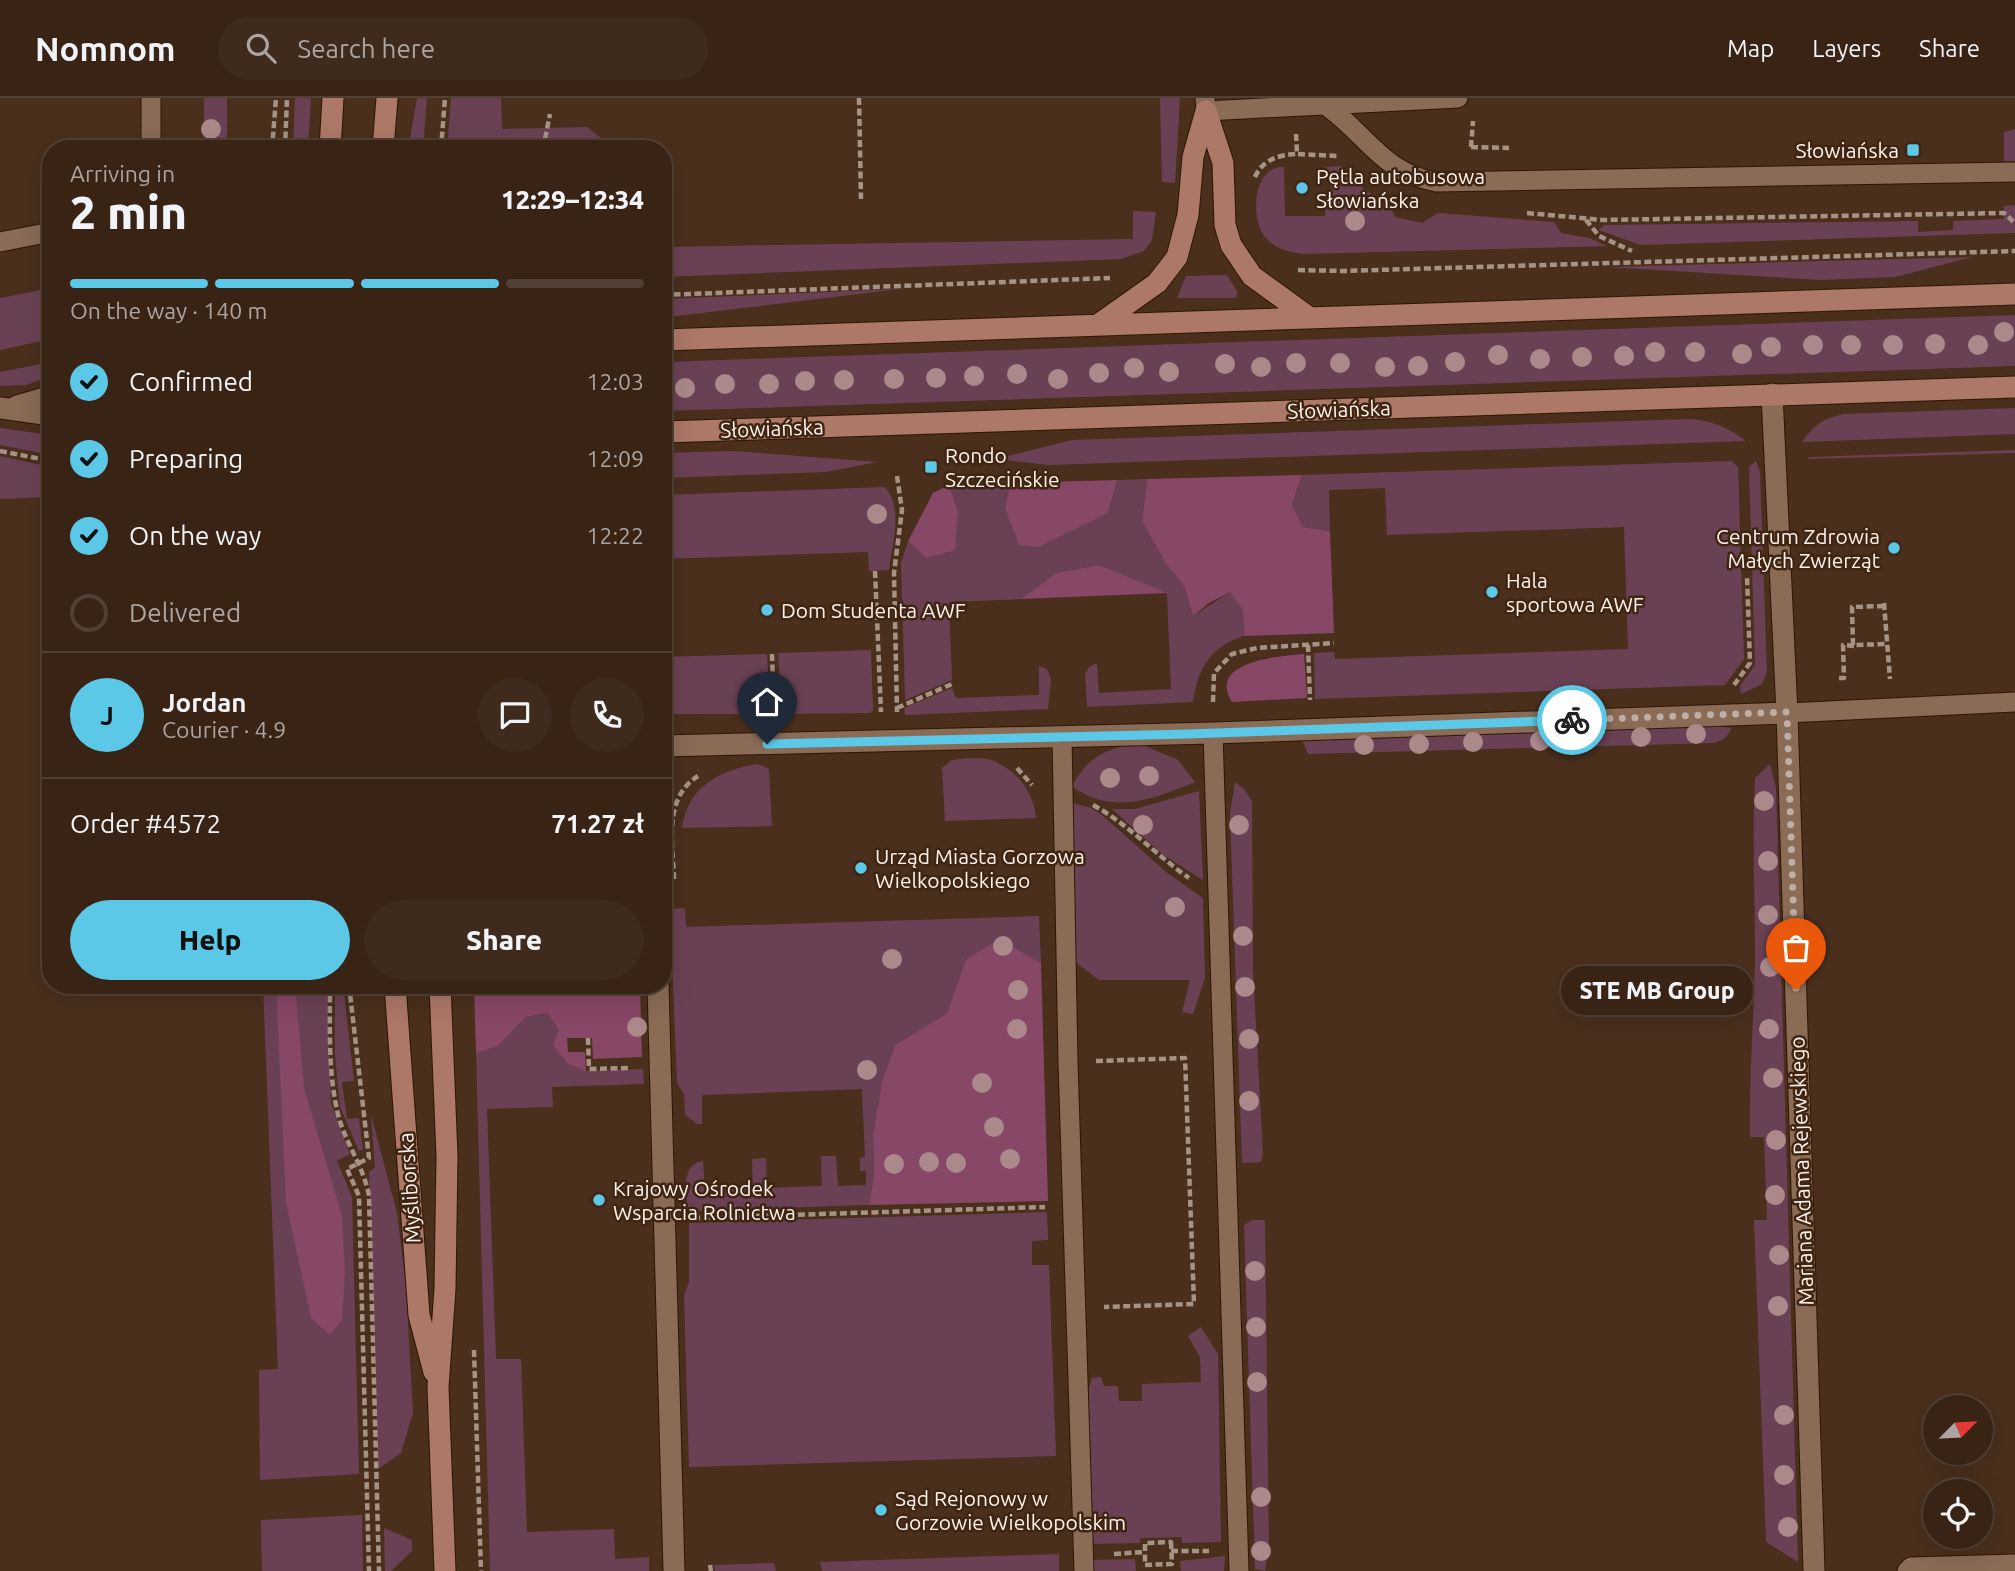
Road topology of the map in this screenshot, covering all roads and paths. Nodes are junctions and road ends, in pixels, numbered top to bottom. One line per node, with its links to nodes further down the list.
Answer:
1 (151, 98): 12 (lane)
2 (276, 98): 13 (path)
3 (287, 98): 14 (path)
4 (333, 98): 15 (main road)
5 (387, 98): 16 (main road)
6 (445, 98): 17 (path)
7 (859, 98): 22 (path)
8 (1458, 98): 10 (lane)
9 (1205, 104): 10 (lane); 34 (main road); 35 (main road)
10 (1328, 107): 20 (lane)
11 (550, 114): 18 (path)
12 (151, 140)
13 (273, 140)
14 (285, 140)
15 (331, 140)
16 (384, 140)
17 (442, 140)
18 (545, 140)
19 (1297, 154): 21 (path)
20 (2015, 172)
21 (1252, 186)
22 (861, 199)
23 (2004, 213): 25 (path)
24 (1585, 219): 28 (path)
25 (2015, 223)
26 (42, 234): 27 (lane)
27 (0, 242)
28 (1632, 251)
29 (2015, 251): 30 (path)
30 (1290, 269)
31 (1119, 276): 33 (path)
32 (2015, 294): 34 (main road)
33 (672, 295)
34 (1310, 318): 35 (main road)
35 (1099, 324): 36 (main road)
36 (672, 340)
37 (2015, 387): 38 (main road, Słowiańska)
38 (1772, 394): 42 (main road, Słowiańska); 53 (street, Mariana Adama Rejewskiego)
39 (42, 398): 40 (street)
40 (6, 408): 41 (street)
41 (42, 414)
42 (672, 432)
43 (0, 452): 44 (path)
44 (42, 459)
45 (897, 476): 58 (path)
46 (1746, 566): 61 (path)
47 (875, 571): 66 (path)
48 (1334, 643): 50 (path)
49 (1887, 644): 49 (path); 59 (path)
50 (1308, 645): 56 (path); 57 (path)
51 (1854, 646): 53 (path)
52 (772, 653): 63 (path)
53 (1785, 680): 60 (street, Mariana Adama Rejewskiego)
54 (952, 684): 58 (path)
55 (2015, 702): 59 (lane)
56 (1311, 703)
57 (1213, 706)
58 (897, 708): 62 (path)
59 (1891, 708): 60 (lane)
60 (1787, 712): 61 (street); 98 (street, Mariana Adama Rejewskiego)
61 (1732, 714): 64 (street)
62 (897, 717)
63 (775, 721)
64 (1213, 733): 65 (street); 73 (lane)
65 (1062, 737): 66 (street); 70 (lane)
66 (882, 741): 67 (street)
67 (672, 746)
68 (1015, 766): 70 (path)
69 (705, 773): 71 (path)
70 (1063, 789): 73 (path); 80 (lane)
71 (673, 809): 72 (path)
72 (674, 879)
73 (1218, 898): 87 (lane)
74 (330, 994): 82 (path)
75 (350, 994): 82 (path)
76 (396, 994): 86 (main road, Myśliborska)
77 (440, 994): 86 (main road, Myśliborska)
78 (658, 994): 81 (street)
79 (588, 1038): 81 (path)
80 (1068, 1062): 83 (lane); 85 (path)
81 (660, 1067): 84 (street)
82 (358, 1164): 91 (path); 92 (path)
83 (1073, 1206): 84 (path); 85 (lane)
84 (664, 1219): 94 (street)
85 (1076, 1308): 95 (lane)
86 (438, 1387): 93 (main road, Myśliborska)
87 (1238, 1550): 88 (path); 97 (lane)
88 (1171, 1551): 89 (path); 89 (path)
89 (1159, 1564): 96 (path)
90 (2015, 1564): 99 (lane)
91 (369, 1571)
92 (379, 1571)
93 (445, 1571)
94 (674, 1571)
95 (1084, 1571)
96 (1159, 1571)
97 (1239, 1571)
98 (1814, 1571)
99 (1908, 1571)

